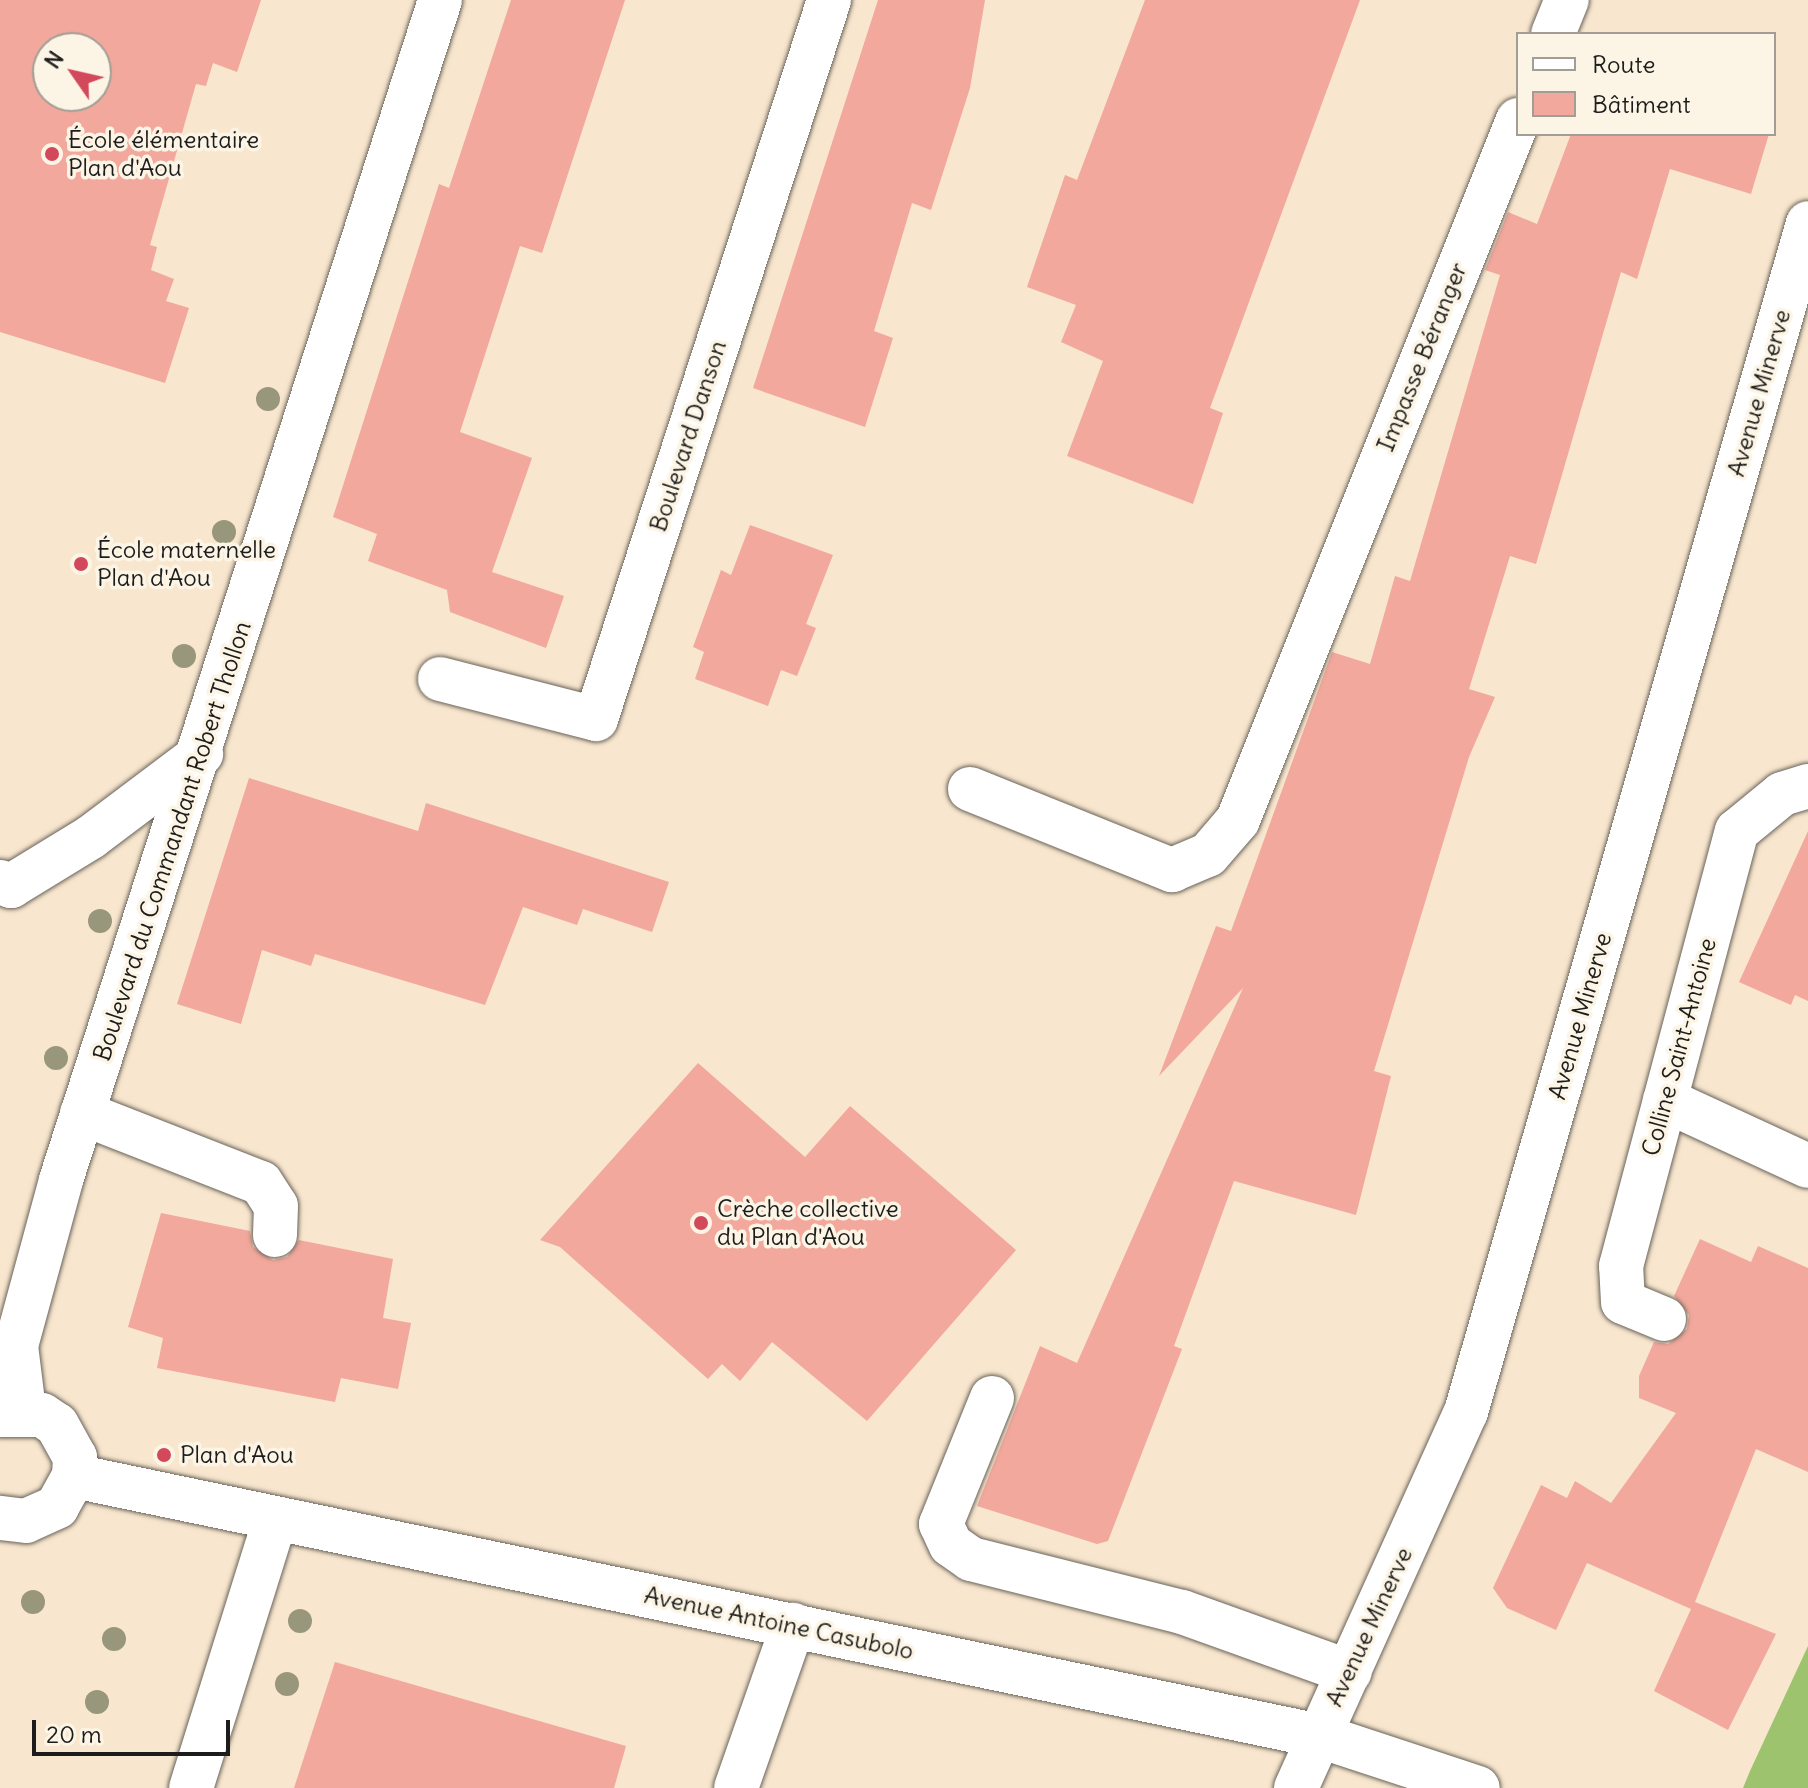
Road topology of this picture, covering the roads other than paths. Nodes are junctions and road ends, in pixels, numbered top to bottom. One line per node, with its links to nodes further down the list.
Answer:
1 (440, 0): 8 (street, Boulevard du Commandant Robert Thollon)
2 (829, 0): 7 (street, Boulevard Danson)
3 (1567, 0): 4 (street)
4 (1554, 32)
5 (1516, 125): 10 (street, Impasse Béranger)
6 (1808, 223): 23 (street, Avenue Minerve)
7 (440, 679)
8 (201, 754): 11 (street); 13 (street, Boulevard du Commandant Robert Thollon)
9 (1808, 786): 12 (street, Colline Saint-Antoine)
10 (970, 789)
11 (0, 882)
12 (1665, 1100): 14 (street); 16 (street, Colline Saint-Antoine)
13 (82, 1113): 15 (street); 18 (street, Boulevard du Commandant Robert Thollon)
14 (1808, 1166)
15 (275, 1235)
16 (1664, 1319)
17 (992, 1398): 23 (street)
18 (12, 1412): 19 (street)
19 (74, 1476): 20 (street); 21 (street, Avenue Antoine Casubolo)
20 (0, 1518)
21 (275, 1520): 22 (street, Avenue Antoine Casubolo); 25 (street)
22 (793, 1625): 24 (street, Avenue Antoine Casubolo); 26 (street)
23 (1350, 1672): 24 (street, Avenue Minerve)
24 (1320, 1736): 27 (street, Avenue Minerve); 28 (street, Avenue Antoine Casubolo)
25 (191, 1788)
26 (736, 1788)
27 (1296, 1788)
28 (1478, 1788)

